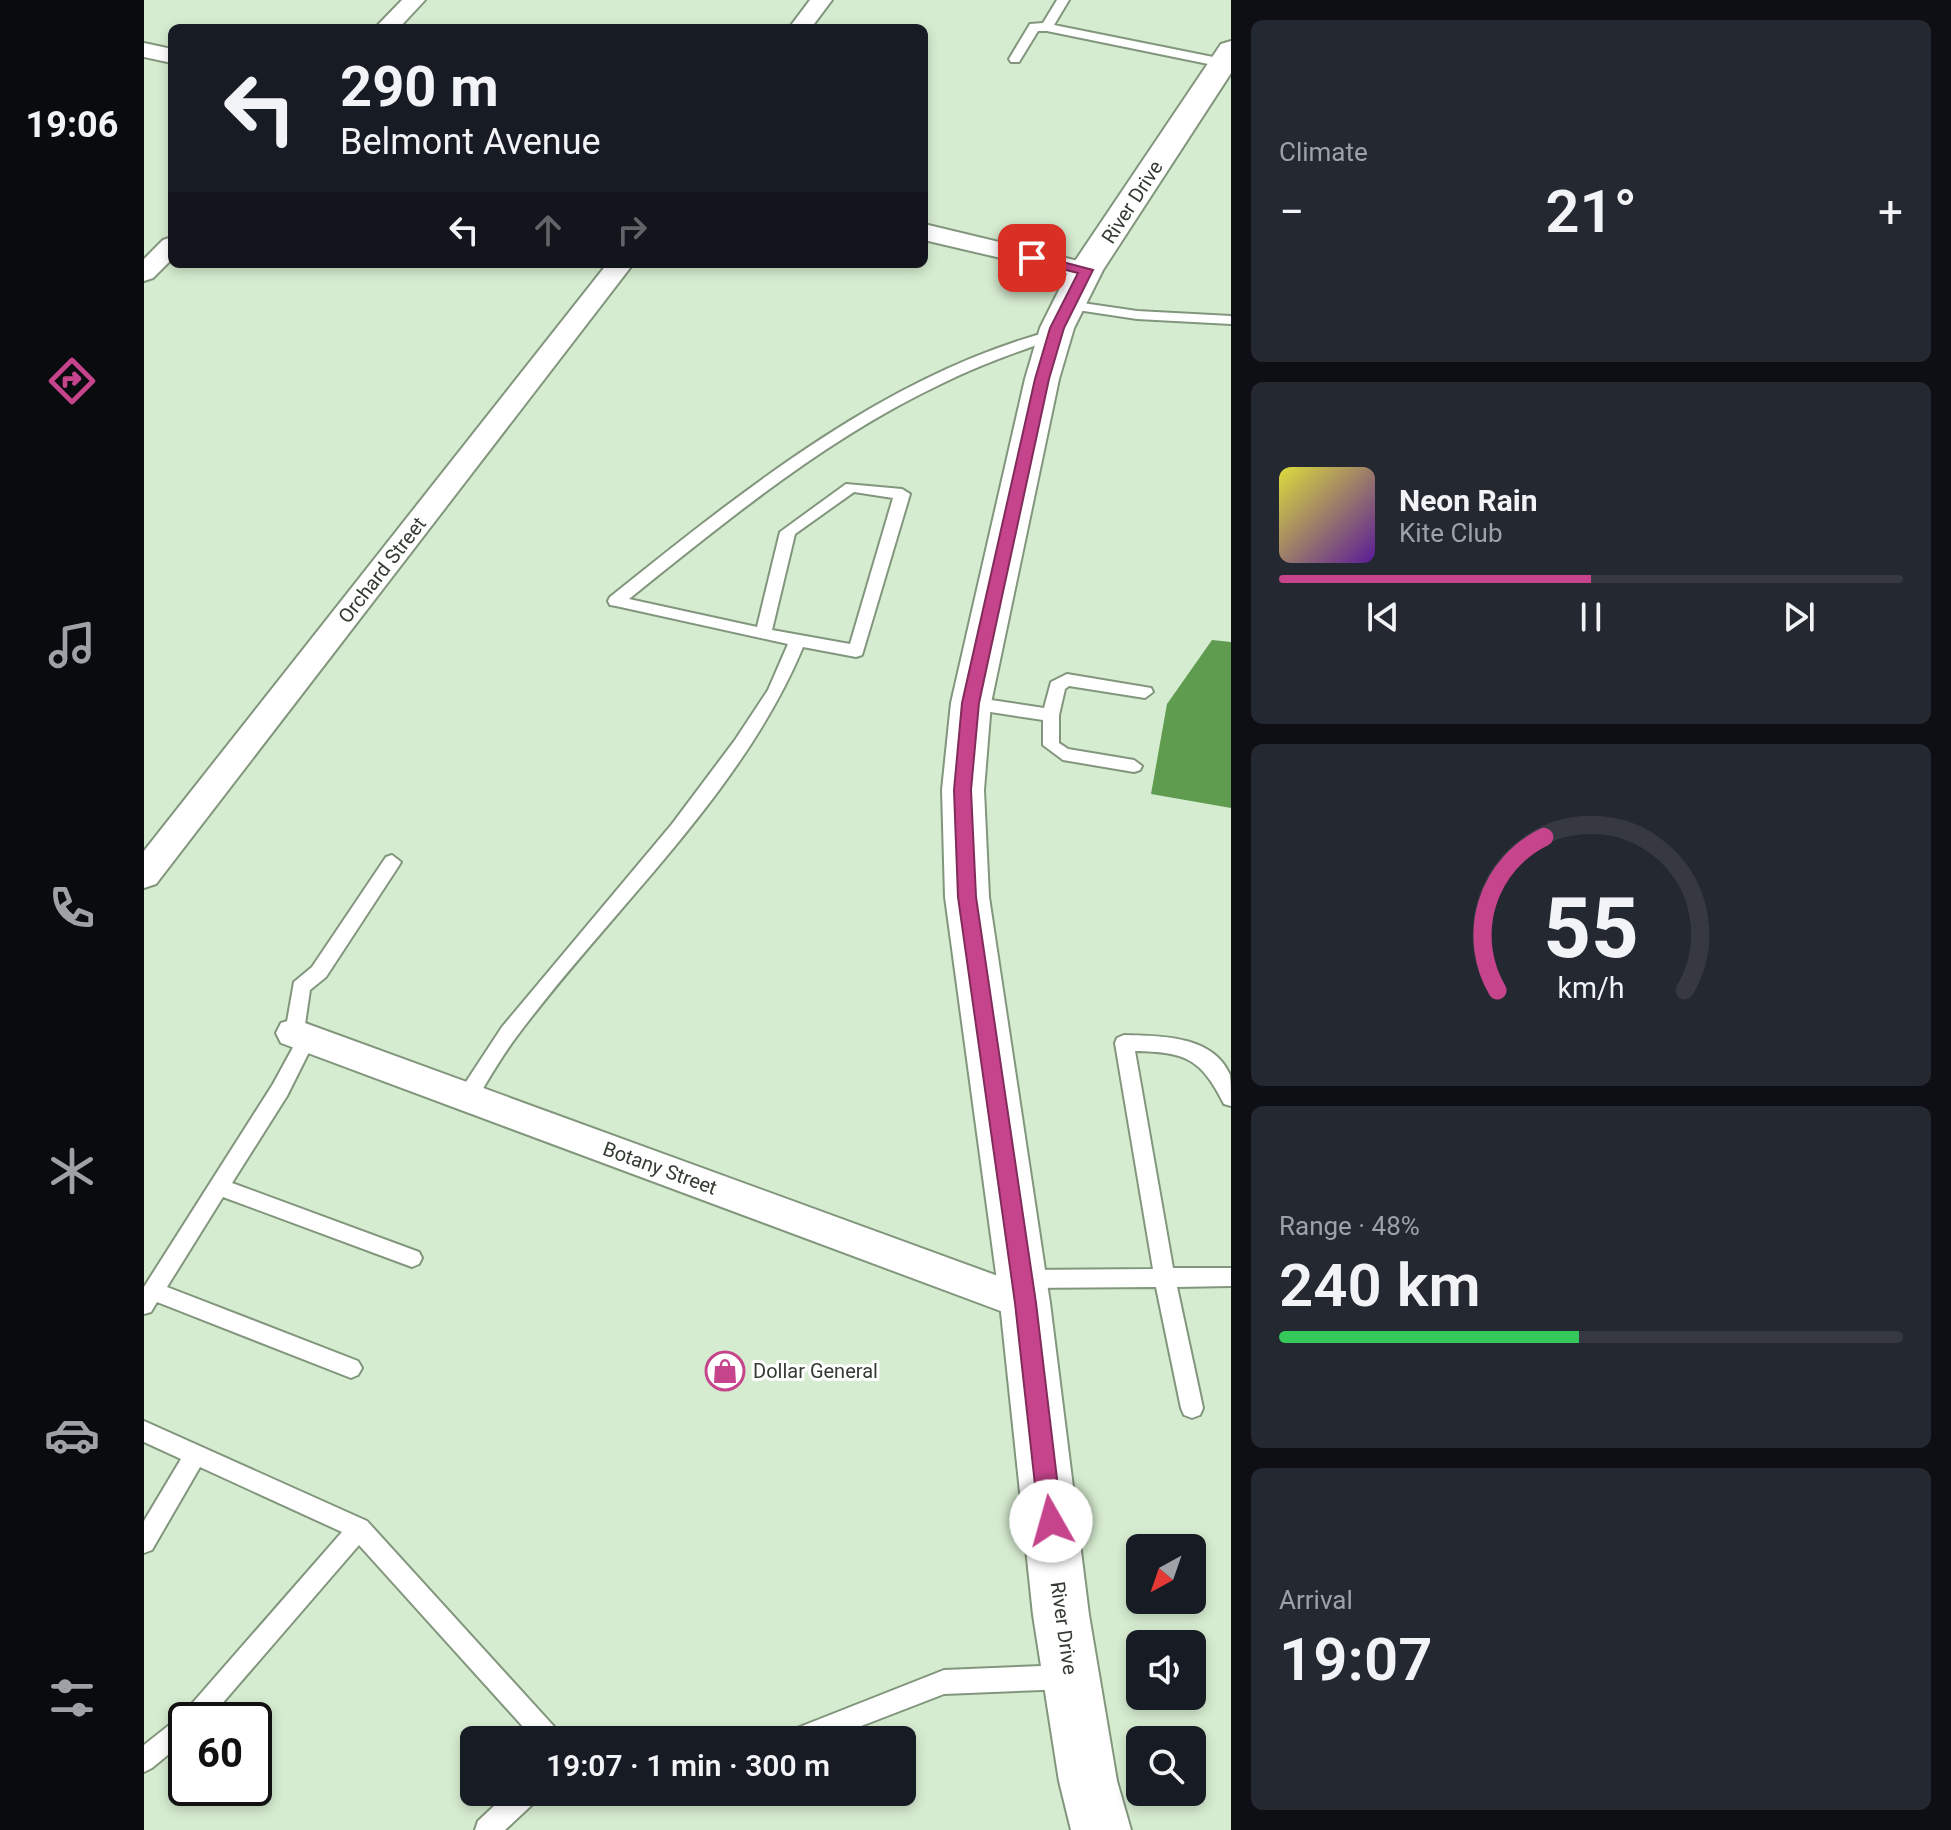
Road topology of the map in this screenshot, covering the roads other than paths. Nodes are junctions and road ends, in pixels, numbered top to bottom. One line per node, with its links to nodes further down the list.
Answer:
1 (414, 0): 4 (street)
2 (821, 0): 5 (street)
3 (1063, 0): 6 (lane)
4 (390, 24)
5 (803, 24)
6 (1047, 27): 9 (lane); 10 (lane)
7 (144, 50): 8 (street)
8 (168, 55)
9 (1227, 56): 15 (main road, River Drive)
10 (1015, 59)
11 (928, 234): 15 (street)
12 (168, 249): 14 (street)
13 (617, 268): 24 (street, Orchard Street)
14 (144, 273)
15 (1070, 303): 16 (lane); 17 (lane); 20 (main road, River Drive)
16 (1231, 320)
17 (763, 634): 18 (lane); 18 (lane)
18 (798, 640): 26 (lane)
19 (1145, 692): 21 (lane)
20 (971, 703): 21 (lane); 32 (main road, River Drive)
21 (1051, 715): 22 (lane)
22 (1134, 766)
23 (392, 862): 25 (lane)
24 (144, 875)
25 (300, 1036): 26 (street, Botany Street); 28 (lane)
26 (467, 1097): 32 (street, Botany Street)
27 (1231, 1098): 31 (lane)
28 (219, 1187): 29 (lane); 33 (lane)
29 (412, 1258)
30 (1231, 1277): 31 (lane)
31 (1165, 1279): 32 (lane); 35 (lane)
32 (1024, 1291): 40 (main road, River Drive)
33 (148, 1298): 34 (lane)
34 (351, 1368)
35 (1192, 1408)
36 (144, 1431): 37 (lane)
37 (195, 1455): 38 (lane); 39 (lane)
38 (359, 1529): 41 (lane); 42 (lane)
39 (144, 1542)
40 (1071, 1677): 43 (lane); 48 (main road, River Drive)
41 (208, 1702)
42 (538, 1726)
43 (831, 1726)
44 (168, 1740): 45 (lane)
45 (144, 1760)
46 (512, 1806): 47 (lane)
47 (487, 1830)
48 (1101, 1830)

